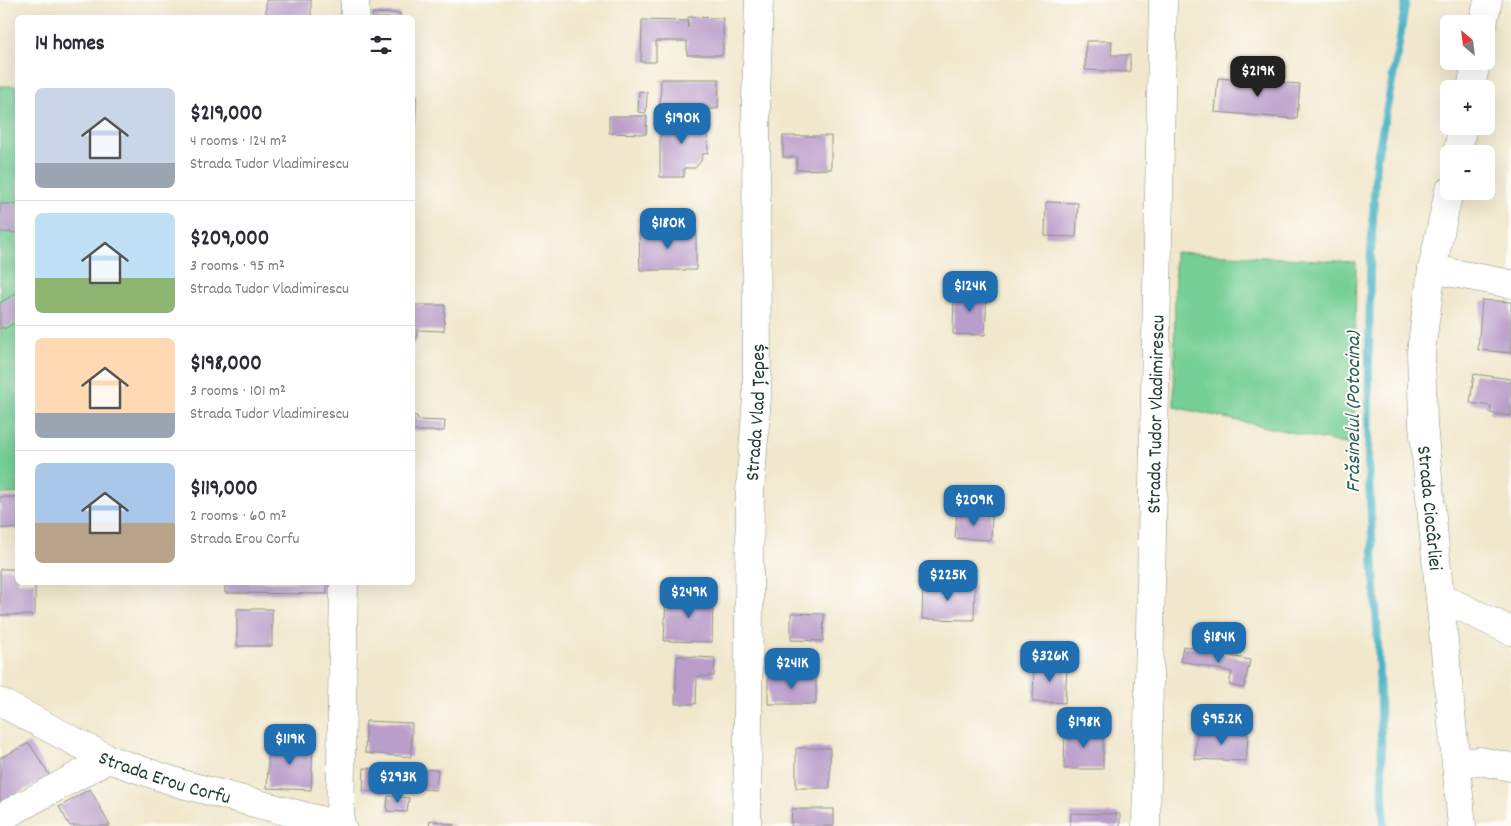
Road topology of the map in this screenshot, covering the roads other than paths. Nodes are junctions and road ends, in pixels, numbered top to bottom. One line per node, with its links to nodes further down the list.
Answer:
1 (355, 0): 5 (street)
2 (759, 0): 19 (street, Strada Vlad Țepeș)
3 (1163, 0): 20 (street, Strada Tudor Vladimirescu)
4 (1488, 0): 6 (street)
5 (355, 15)
6 (1485, 15)
7 (1447, 200): 8 (street, Strada Ciocârliei)
8 (1432, 269): 9 (street); 11 (street, Strada Ciocârliei)
9 (1511, 284)
10 (344, 585): 18 (street)
11 (1440, 596): 12 (street); 15 (street, Strada Ciocârliei)
12 (1511, 631)
13 (0, 702): 14 (street, Strada Erou Corfu)
14 (108, 759): 17 (street); 18 (street, Strada Erou Corfu)
15 (1457, 763): 16 (street); 21 (street, Strada Ciocârliei)
16 (1511, 767)
17 (0, 818)
18 (341, 826)
19 (747, 826)
20 (1146, 826)
21 (1462, 826)

